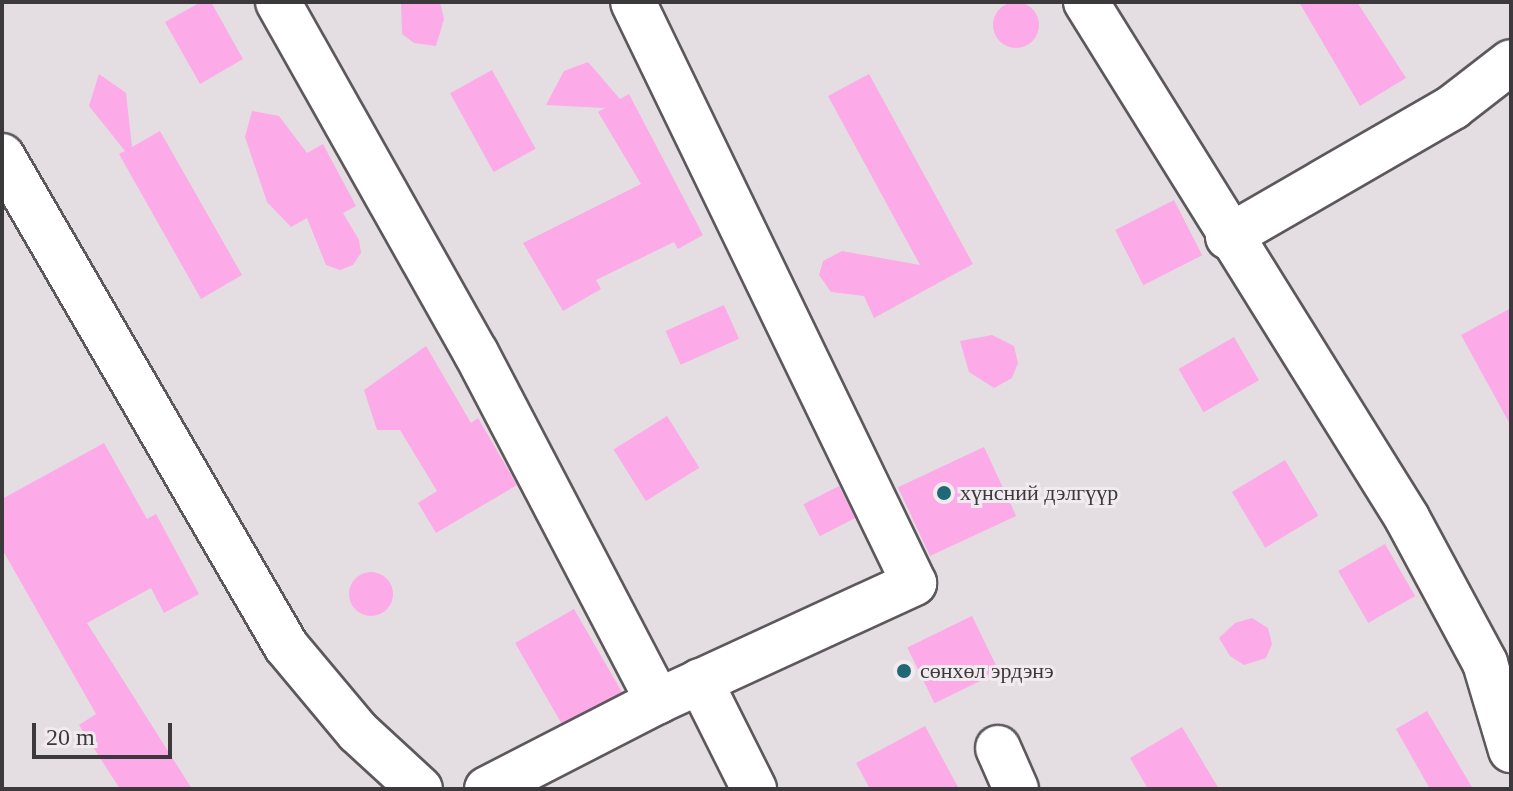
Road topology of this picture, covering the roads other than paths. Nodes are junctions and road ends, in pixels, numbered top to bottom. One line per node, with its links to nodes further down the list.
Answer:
1 (278, 2): 8 (street)
2 (633, 2): 7 (street)
3 (1086, 2): 6 (street)
4 (1511, 62): 6 (street)
5 (2, 156): 11 (street)
6 (1228, 237): 10 (street)
7 (700, 681): 8 (street); 13 (street)
8 (658, 701): 12 (street)
9 (998, 748): 14 (street)
10 (1511, 750)
11 (420, 789)
12 (487, 789)
13 (754, 789)
14 (1016, 789)

